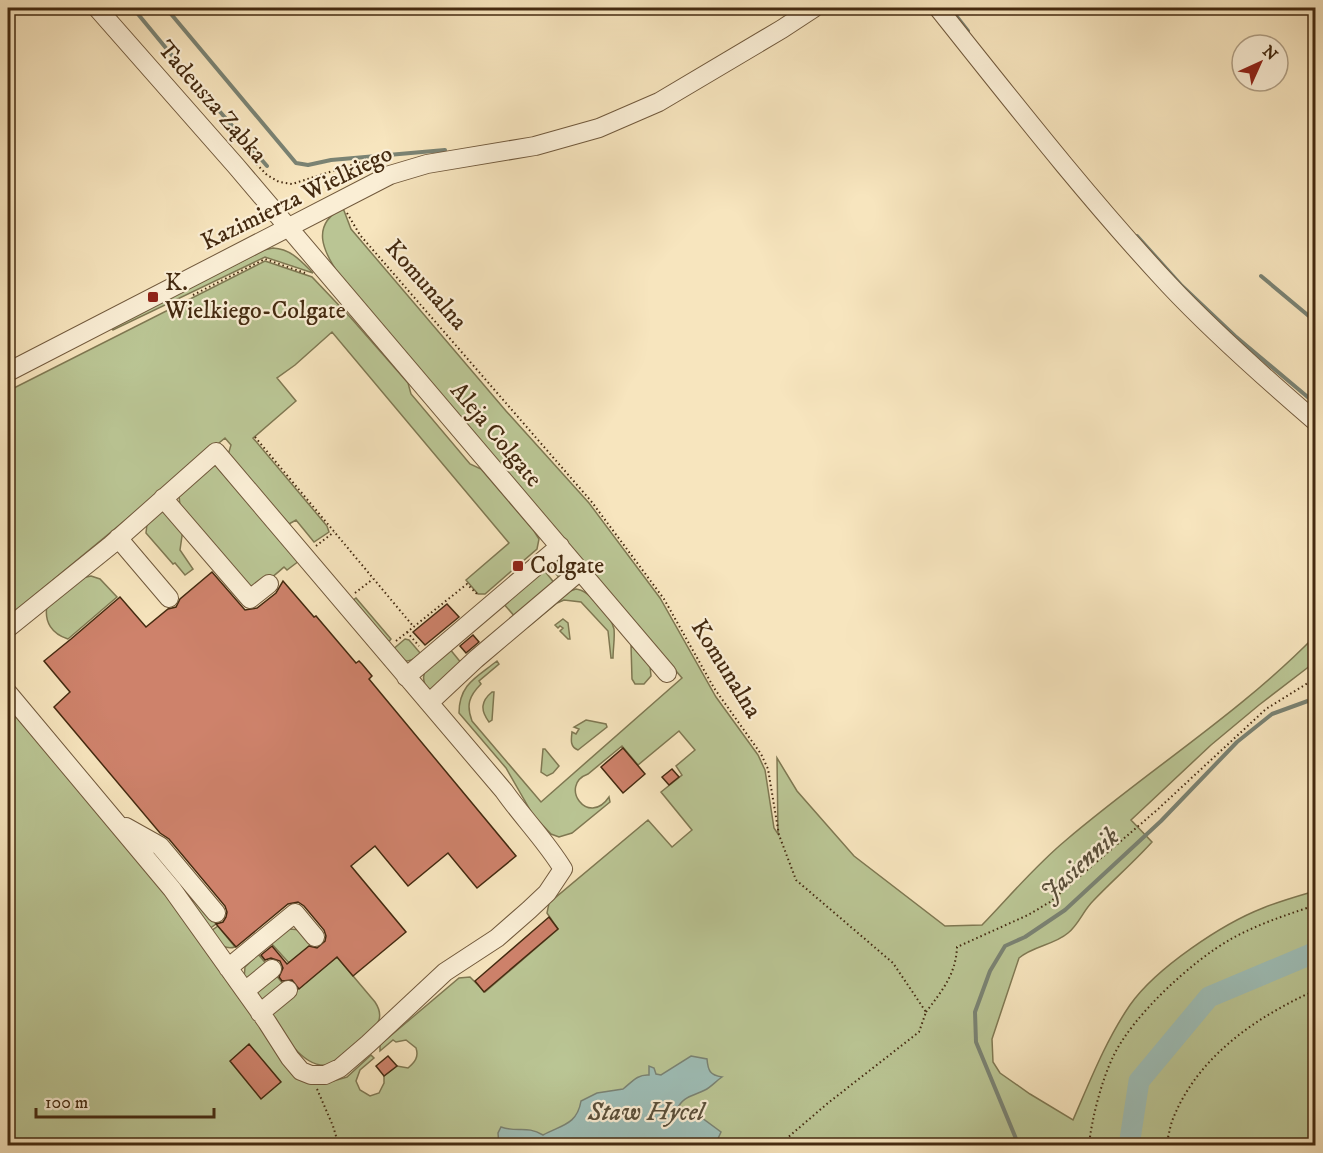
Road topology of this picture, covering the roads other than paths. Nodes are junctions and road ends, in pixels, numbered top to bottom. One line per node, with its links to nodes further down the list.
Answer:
1 (98, 8): 4 (street, Tadeusza Ząbka)
2 (814, 8): 4 (street, Kazimierza Wielkiego)
3 (938, 8): 6 (street)
4 (289, 229): 5 (street, Kazimierza Wielkiego); 9 (street, Aleja Colgate)
5 (8, 372)
6 (1316, 422)
7 (163, 498): 8 (street); 11 (street); 15 (street)
8 (118, 538): 12 (street); 13 (street)
9 (560, 546): 10 (street, Aleja Colgate); 15 (street)
10 (580, 571): 14 (street, Aleja Colgate); 17 (street)
11 (269, 584)
12 (169, 598)
13 (8, 628)
14 (667, 673)
15 (406, 677): 17 (street)
16 (8, 693): 18 (street)
17 (430, 702): 25 (street)
18 (114, 820): 19 (street); 21 (street)
19 (216, 913)
20 (315, 937): 21 (street)
21 (228, 968): 24 (street)
22 (272, 969): 24 (street)
23 (288, 990): 25 (street)
24 (244, 991): 25 (street)
25 (260, 1013)

